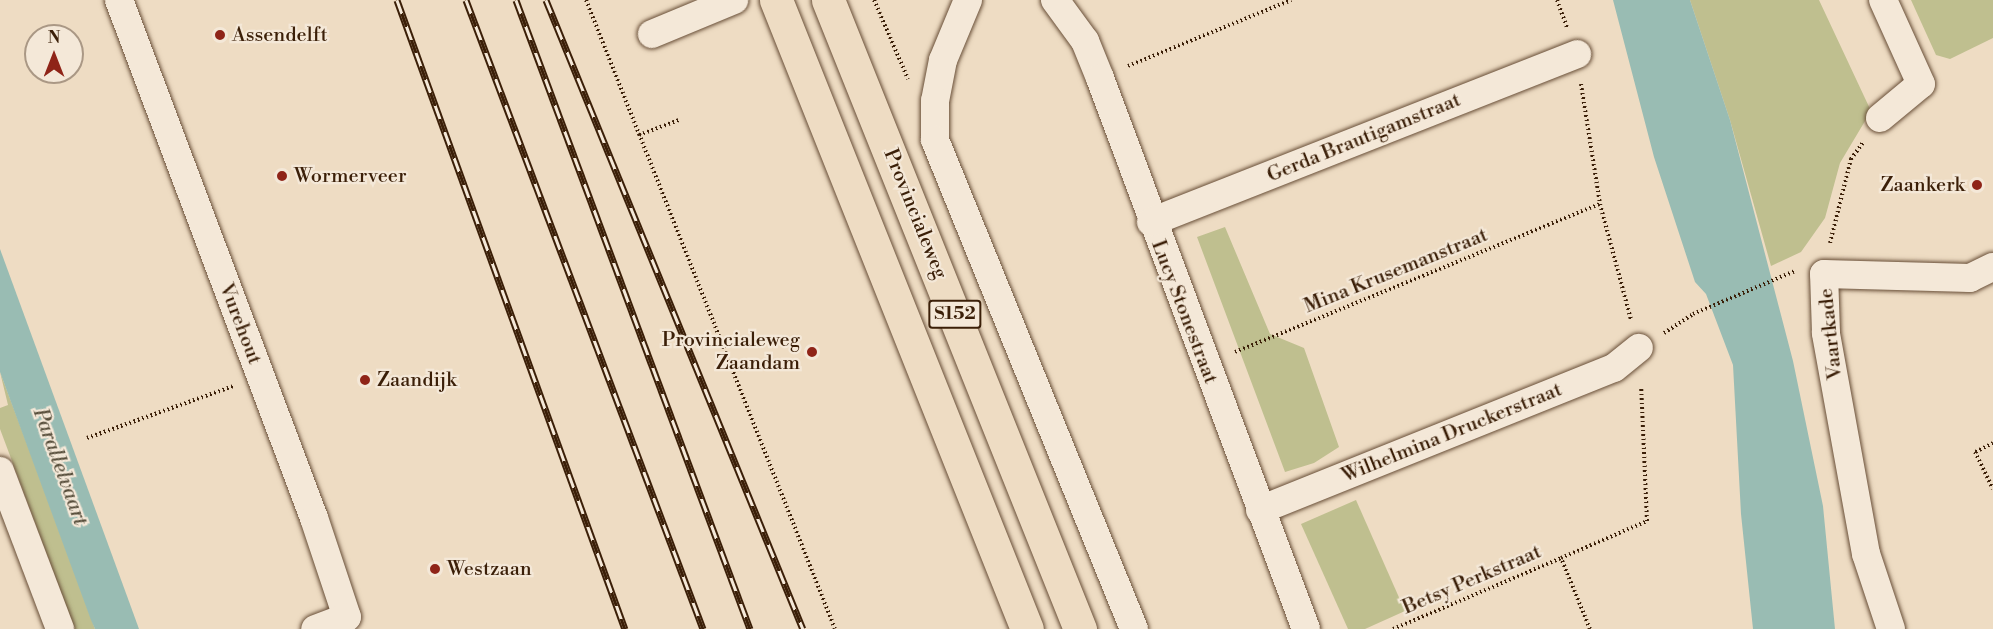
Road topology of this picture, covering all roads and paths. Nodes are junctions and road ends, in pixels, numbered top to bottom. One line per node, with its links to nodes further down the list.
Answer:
1 (118, 0): 26 (street, Vurehout)
2 (586, 0): 17 (path)
3 (734, 0): 11 (street)
4 (776, 0): 36 (main road, S152)
5 (828, 0): 37 (main road, Provincialeweg / S152)
6 (874, 0): 14 (path)
7 (969, 0): 38 (street)
8 (1055, 0): 13 (street, Lucy Stonestraat)
9 (1292, 0): 13 (path)
10 (1883, 0): 15 (street)
11 (652, 34)
12 (1577, 54): 19 (street, Gerda Brautigamstraat)
13 (1100, 78): 19 (street, Lucy Stonestraat)
14 (911, 85)
15 (1880, 118): 22 (path, Vaartkade)
16 (679, 120): 17 (path)
17 (639, 135): 35 (path)
18 (1600, 204): 25 (path, Mina Krusemanstraat)
19 (1151, 222): 25 (street, Lucy Stonestraat)
20 (1993, 267): 22 (street)
21 (1796, 270): 23 (path)
22 (1824, 274): 41 (street, Vaartkade)
23 (1693, 314)
24 (1640, 348): 31 (street, Wilhelmina Druckerstraat)
25 (1204, 365): 31 (street, Lucy Stonestraat)
26 (261, 377): 27 (path); 34 (street, Vurehout)
27 (87, 438)
28 (1993, 442): 30 (path)
29 (0, 471): 33 (street)
30 (1993, 489)
31 (1260, 510): 39 (street, Lucy Stonestraat)
32 (1561, 558): 40 (path, Betsy Perkstraat)
33 (60, 629)
34 (315, 629)
35 (835, 629)
36 (1027, 629)
37 (1080, 629)
38 (1134, 629)
39 (1306, 629)
40 (1393, 629)
41 (1891, 629)

